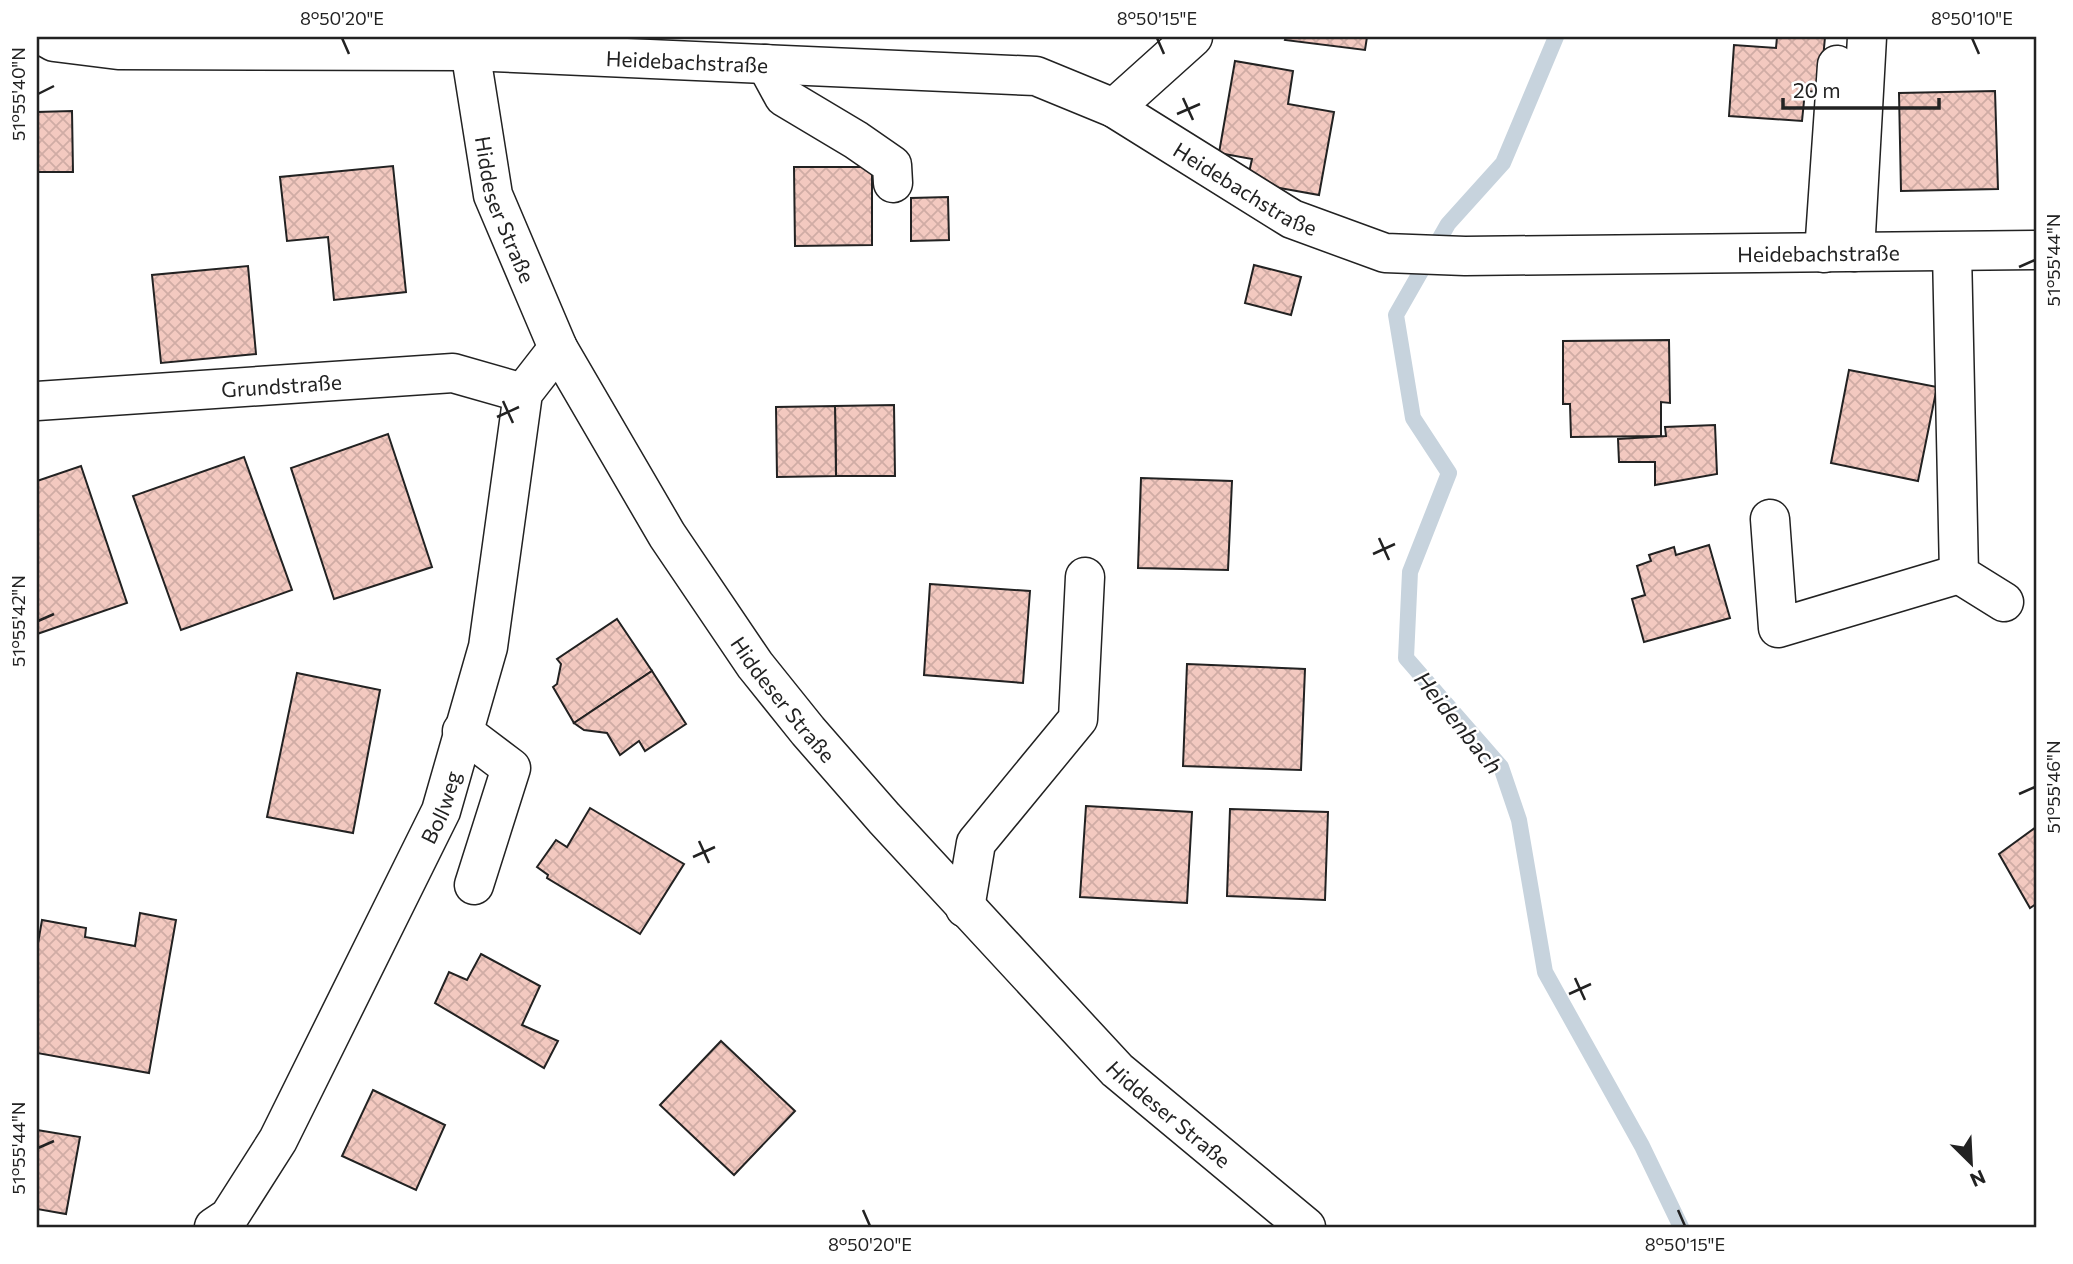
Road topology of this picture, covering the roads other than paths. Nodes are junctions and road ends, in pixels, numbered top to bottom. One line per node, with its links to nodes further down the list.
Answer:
1 (46, 37): 4 (street, Heidebachstraße)
2 (1193, 37): 7 (street)
3 (1867, 37): 10 (street)
4 (469, 44): 5 (street, Heidebachstraße); 12 (street, Hiddeser Straße)
5 (766, 64): 7 (street, Heidebachstraße); 8 (street)
6 (1837, 65): 10 (street)
7 (1114, 108): 10 (street, Heidebachstraße)
8 (893, 183)
9 (2036, 250): 11 (street, Heidebachstraße)
10 (1840, 252): 11 (street, Heidebachstraße)
11 (1952, 252): 16 (street)
12 (558, 348): 13 (street); 21 (street, Hiddeser Straße)
13 (523, 393): 14 (street, Grundstraße); 19 (street, Bollweg)
14 (37, 401)
15 (1770, 519): 16 (street)
16 (1959, 574): 18 (street)
17 (1085, 577): 21 (street)
18 (2004, 603)
19 (462, 731): 20 (street); 22 (street, Bollweg)
20 (474, 885)
21 (965, 908): 23 (street, Hiddeser Straße)
22 (214, 1227)
23 (1306, 1227)

